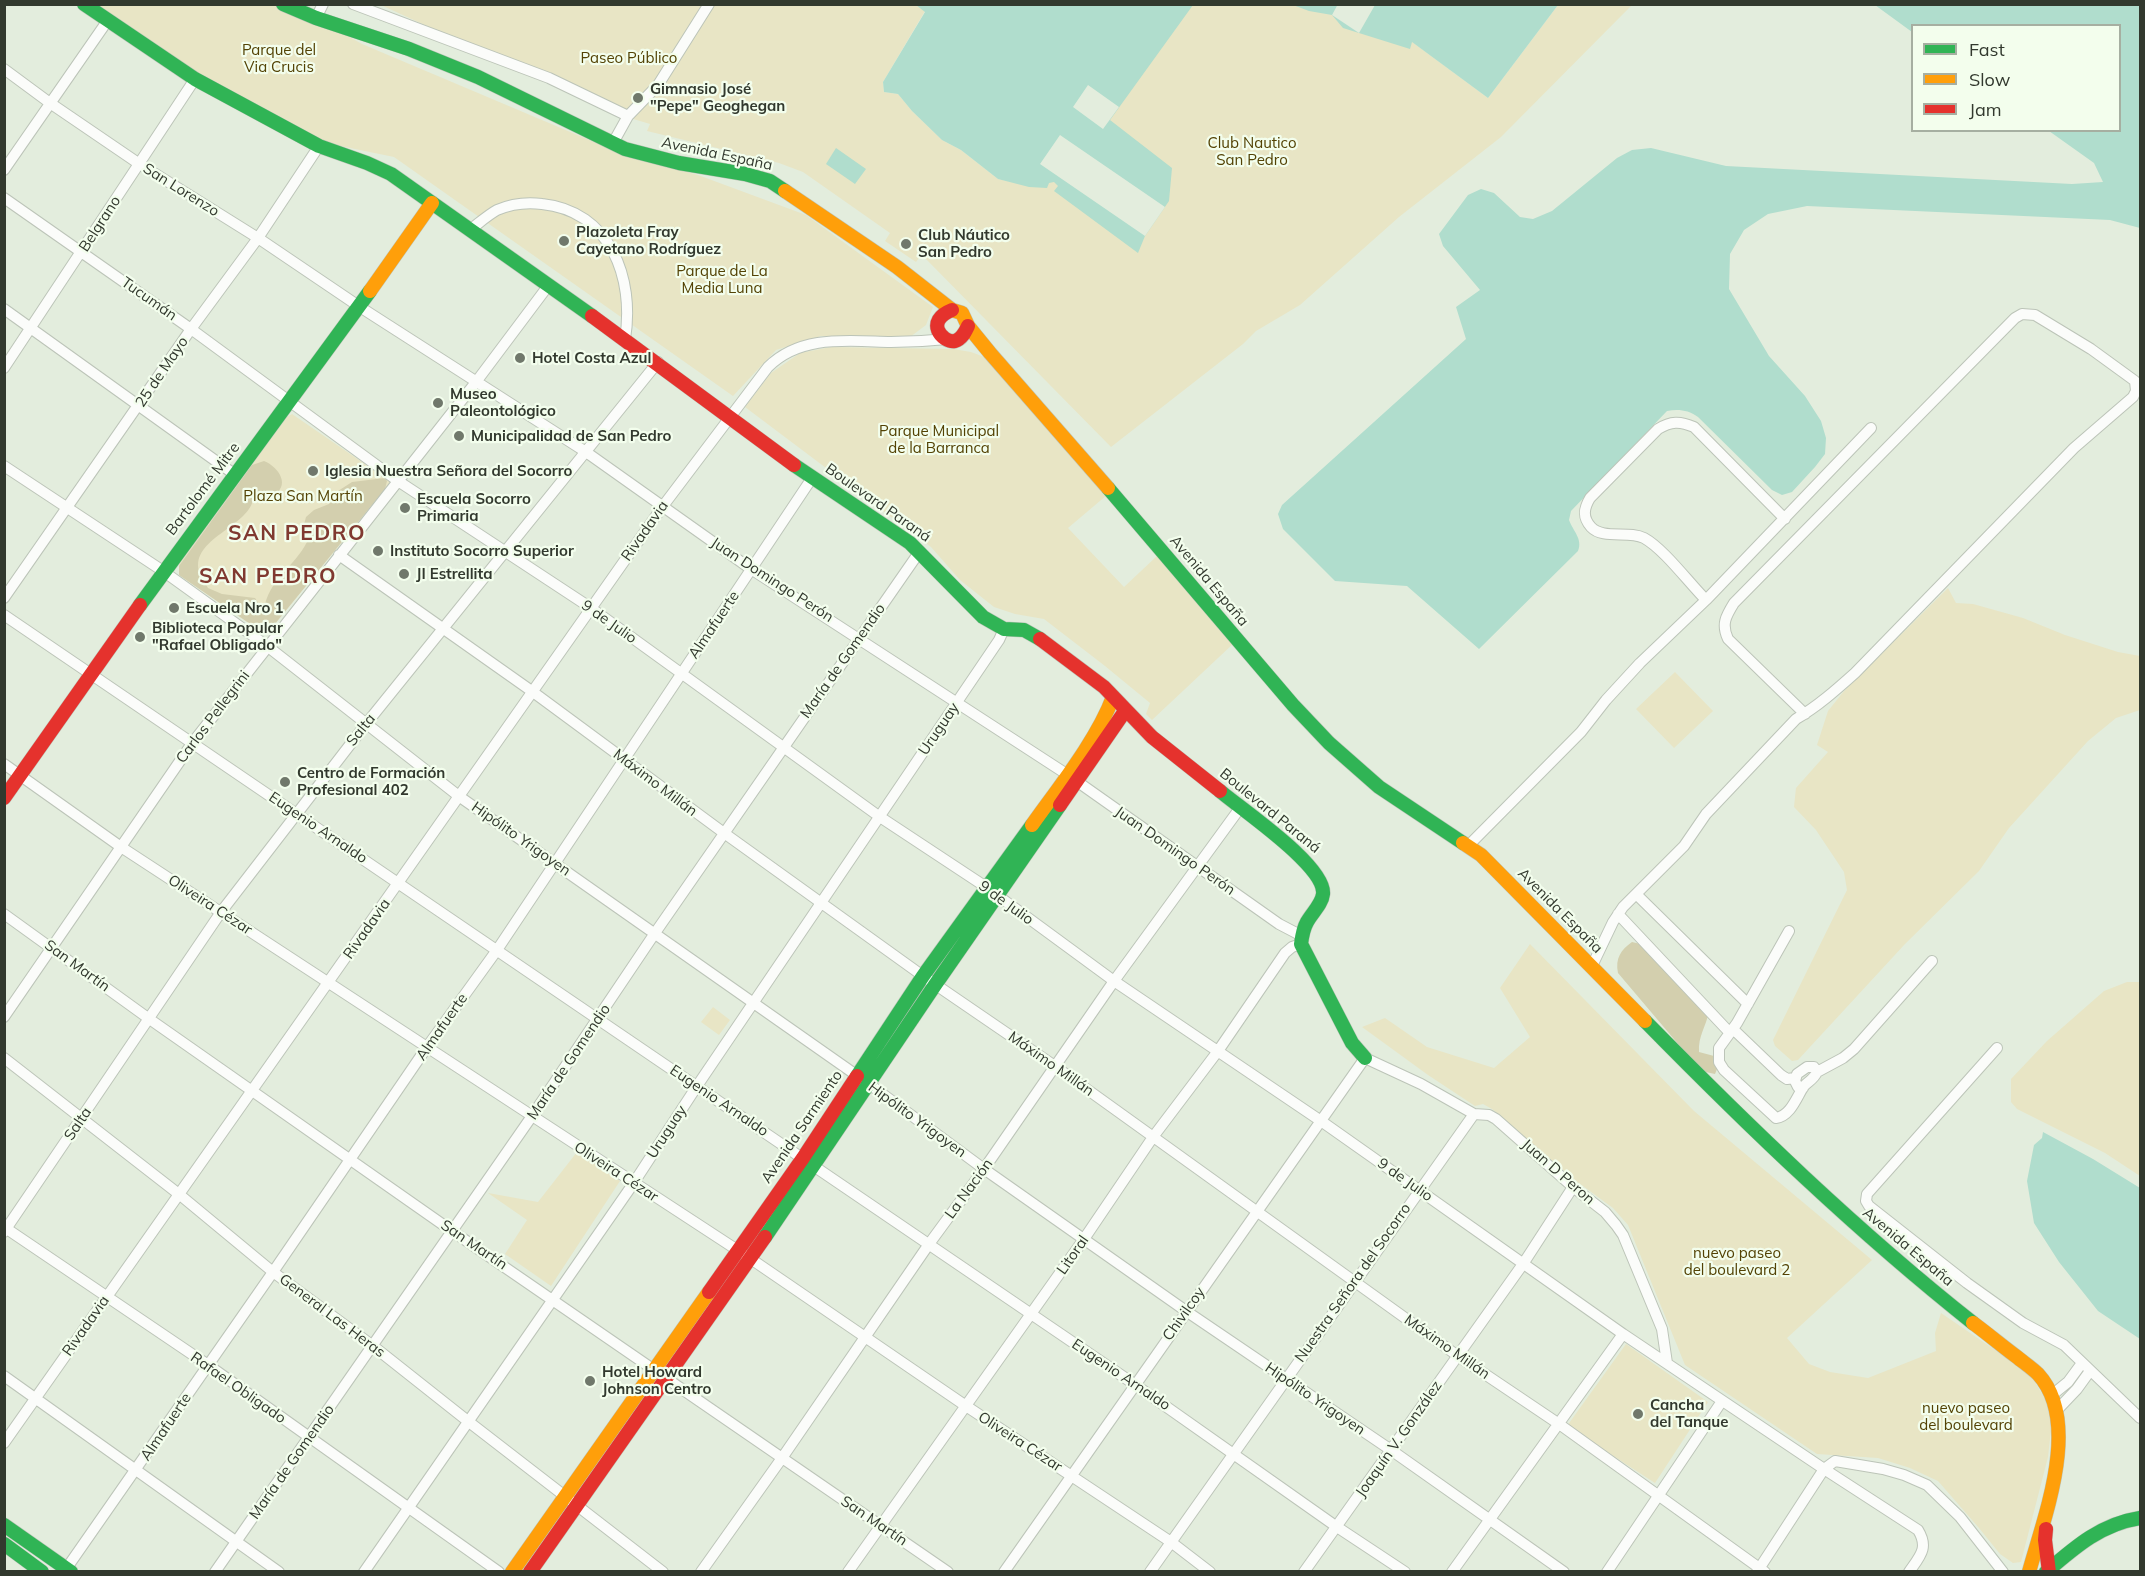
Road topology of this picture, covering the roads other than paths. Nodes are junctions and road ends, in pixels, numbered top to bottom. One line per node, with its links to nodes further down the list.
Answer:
1 (84, 4): 7 (main road, Boulevard Paraná)
2 (283, 4): 6 (main road, Avenida España)
3 (323, 4): 6 (street)
4 (353, 4): 11 (street)
5 (709, 4): 11 (street)
6 (316, 18): 12 (main road, Avenida España)
7 (108, 20): 9 (main road, Boulevard Paraná); 10 (street)
8 (4, 69): 10 (street, San Lorenzo)
9 (195, 79): 13 (main road, Boulevard Paraná); 14 (street, Belgrano)
10 (50, 103): 14 (street, San Lorenzo); 15 (street)
11 (628, 116): 12 (street)
12 (613, 143): 22 (main road, Avenida España)
13 (319, 146): 17 (main road, Boulevard Paraná); 19 (street, 25 de Mayo)
14 (138, 163): 19 (street, San Lorenzo); 20 (street, Belgrano)
15 (4, 170)
16 (4, 198): 20 (street, Tucumán)
17 (432, 203): 18 (main road, Boulevard Paraná); 23 (main road, Bartolomé Mitre)
18 (471, 229): 21 (main road, Boulevard Paraná); 29 (street)
19 (258, 238): 23 (street, San Lorenzo); 27 (street, 25 de Mayo)
20 (82, 251): 26 (street, Belgrano); 27 (street, Tucumán)
21 (548, 286): 29 (main road, Boulevard Paraná); 33 (street, Carlos Pellegrini)
22 (944, 307): 25 (main road); 28 (main road, Avenida España)
23 (360, 308): 33 (street, Juan Domingo Perón); 34 (main road, Bartolomé Mitre)
24 (4, 309): 26 (street)
25 (936, 325): 28 (main road, Avenida España); 30 (street)
26 (31, 328): 32 (street, Belgrano); 35 (street)
27 (191, 329): 34 (street, Tucumán); 35 (street, 25 de Mayo)
28 (958, 335): 30 (street); 79 (main road, Avenida España)
29 (625, 339): 31 (main road, Boulevard Paraná)
30 (914, 342): 36 (street, Rivadavia)
31 (658, 362): 36 (main road, Boulevard Paraná); 38 (street, Salta)
32 (4, 368)
33 (476, 382): 38 (street, Juan Domingo Perón); 42 (street, Carlos Pellegrini)
34 (291, 402): 40 (main road, Bartolomé Mitre); 42 (street, 9 de Julio)
35 (139, 406): 40 (street); 44 (street, 25 de Mayo)
36 (730, 415): 41 (main road, Boulevard Paraná); 43 (street, Rivadavia)
37 (1871, 428): 45 (street)
38 (586, 452): 43 (street, Juan Domingo Perón); 46 (street, Salta)
39 (4, 466): 44 (street, Hipólito Yrigoyen)
40 (234, 474): 50 (main road, Bartolomé Mitre)
41 (812, 478): 47 (main road, Boulevard Paraná); 49 (street, Almafuerte)
42 (398, 481): 46 (street, 9 de Julio); 48 (street, Carlos Pellegrini)
43 (663, 506): 49 (street, Juan Domingo Perón); 53 (street, Rivadavia)
44 (66, 508): 50 (street, Hipólito Yrigoyen); 51 (street, 25 de Mayo)
45 (1785, 519): 52 (street); 52 (street)
46 (505, 551): 53 (street, 9 de Julio); 55 (street, Salta)
47 (920, 551): 56 (main road, Boulevard Paraná); 57 (street, María de Gomendio)
48 (339, 555): 55 (street, Máximo Millán); 58 (street, Carlos Pellegrini)
49 (751, 569): 57 (street, Juan Domingo Perón); 60 (street, Almafuerte)
50 (163, 571): 58 (street, Hipólito Yrigoyen); 59 (main road, Bartolomé Mitre)
51 (4, 598)
52 (1706, 600): 79 (street)
53 (591, 608): 60 (street, 9 de Julio); 61 (street, Rivadavia)
54 (4, 615): 59 (street, Eugenio Arnaldo)
55 (444, 628): 61 (street, Máximo Millán); 66 (street, Salta)
56 (1004, 629): 62 (main road, Boulevard Paraná); 63 (street, Uruguay)
57 (859, 638): 63 (street, Juan Domingo Perón); 68 (street, María de Gomendio)
58 (267, 646): 66 (street, Hipólito Yrigoyen); 67 (street, Carlos Pellegrini)
59 (92, 673): 67 (street, Eugenio Arnaldo); 71 (main road, Bartolomé Mitre)
60 (682, 674): 68 (street, 9 de Julio); 69 (street, Almafuerte)
61 (533, 692): 69 (street, Máximo Millán); 73 (street, Rivadavia)
62 (1113, 697): 64 (main road, Boulevard Paraná); 72 (main road, Avenida Sarmiento)
63 (957, 702): 72 (street, Juan Domingo Perón); 77 (street, Uruguay)
64 (1125, 711): 72 (main road, Avenida Sarmiento); 75 (main road, Boulevard Paraná)
65 (1805, 714): 65 (street); 85 (street)
66 (366, 724): 73 (street, Hipólito Yrigoyen); 76 (street, Salta)
67 (193, 742): 76 (street, Eugenio Arnaldo); 80 (street, Carlos Pellegrini)
68 (783, 749): 77 (street, 9 de Julio); 78 (street, María de Gomendio)
69 (624, 759): 78 (street, Máximo Millán); 81 (street, Almafuerte)
70 (4, 764): 71 (street, Oliveira Cézar)
71 (19, 775): 74 (main road, Bartolomé Mitre); 80 (street, Oliveira Cézar)
72 (1072, 778): 82 (street, Juan Domingo Perón); 84 (main road, Avenida Sarmiento); 86 (main road, Avenida Sarmiento)
73 (460, 797): 81 (street, Hipólito Yrigoyen); 83 (street, Rivadavia)
74 (4, 798)
75 (1240, 808): 82 (street, La Nación); 93 (main road, Boulevard Paraná)
76 (296, 813): 83 (street, Eugenio Arnaldo); 88 (street, Salta)
77 (880, 817): 84 (street, 9 de Julio); 87 (street, Uruguay)
78 (724, 833): 87 (street, Máximo Millán); 92 (street, María de Gomendio)
79 (1468, 845): 97 (main road, Avenida España)
80 (121, 847): 88 (street, Oliveira Cézar); 94 (street, Carlos Pellegrini)
81 (555, 862): 92 (street, Hipólito Yrigoyen); 95 (street, Almafuerte)
82 (1196, 866): 93 (street, Juan Domingo Perón); 99 (street, La Nación)
83 (399, 883): 95 (street, Eugenio Arnaldo); 100 (street, Rivadavia)
84 (986, 887): 86 (street, 9 de Julio); 98 (main road, Avenida Sarmiento)
85 (1636, 894): 90 (street); 103 (street)
86 (997, 897): 99 (street, 9 de Julio); 101 (main road, Avenida Sarmiento)
87 (821, 902): 98 (street, Máximo Millán); 102 (street, Uruguay)
88 (221, 912): 100 (street, Oliveira Cézar); 105 (street, Salta)
89 (4, 914): 94 (street, San Martín)
90 (1618, 914): 97 (street); 107 (street)
91 (1789, 931): 103 (street)
92 (655, 933): 102 (street, Hipólito Yrigoyen); 106 (street, María de Gomendio)
93 (1301, 940): 110 (street, Litoral); 112 (main road)
94 (52, 948): 104 (street, Carlos Pellegrini); 105 (street, San Martín)
95 (497, 950): 106 (street, Eugenio Arnaldo); 108 (street, Almafuerte)
96 (1932, 961): 114 (street)
97 (1592, 966): 158 (main road, Avenida España)
98 (923, 976): 101 (street, Máximo Millán); 115 (main road, Avenida Sarmiento)
99 (1114, 981): 110 (street, 9 de Julio); 113 (street, La Nación)
100 (330, 982): 108 (street, Oliveira Cézar); 120 (street, Rivadavia)
101 (935, 985): 113 (street, Máximo Millán); 117 (main road, Avenida Sarmiento)
102 (753, 1004): 115 (street, Hipólito Yrigoyen); 118 (street, Uruguay)
103 (1748, 1004): 107 (street)
104 (4, 1017)
105 (148, 1018): 120 (street, San Martín); 123 (street, Salta)
106 (598, 1018): 118 (street, Eugenio Arnaldo); 122 (street, María de Gomendio)
107 (1732, 1031): 116 (street); 119 (street)
108 (427, 1047): 122 (street, Oliveira Cézar); 126 (street, Almafuerte)
109 (1997, 1048): 153 (street)
110 (1218, 1052): 124 (street, 9 de Julio); 125 (street, Litoral)
111 (4, 1058): 123 (street, General Las Heras)
112 (1365, 1058): 121 (street, Juan D Peron); 124 (street, Chivilcoy)
113 (1056, 1067): 125 (street, Máximo Millán); 128 (street, La Nación)
114 (1817, 1072): 116 (street); 119 (street)
115 (856, 1076): 117 (street, Hipólito Yrigoyen); 127 (main road, Avenida Sarmiento)
116 (1795, 1078): 119 (street)
117 (869, 1084): 127 (main road, Avenida Sarmiento); 128 (street, Hipólito Yrigoyen)
118 (697, 1086): 127 (street, Eugenio Arnaldo); 129 (street, Uruguay)
119 (1803, 1088)
120 (251, 1090): 126 (street, San Martín); 132 (street, Rivadavia)
121 (1474, 1114): 130 (street, Juan D Peron); 131 (street, Nuestra Señora del Socorro)
122 (532, 1116): 129 (street, Oliveira Cézar); 135 (street, María de Gomendio)
123 (82, 1118): 132 (street, General Las Heras); 134 (street, Salta)
124 (1322, 1120): 131 (street, 9 de Julio); 133 (street, Chivilcoy)
125 (1153, 1137): 133 (street, Máximo Millán); 136 (street, Litoral)
126 (351, 1159): 135 (street, San Martín); 141 (street, Almafuerte)
127 (808, 1162): 137 (street, Eugenio Arnaldo); 138 (main road, Avenida Sarmiento); 139 (main road, Avenida Sarmiento)
128 (984, 1169): 136 (street, Hipólito Yrigoyen); 137 (street, La Nación)
129 (633, 1184): 138 (street, Oliveira Cézar); 144 (street, Uruguay)
130 (1573, 1187): 140 (street, Joaquín V. González); 151 (street, Juan D Peron)
131 (1419, 1190): 140 (street, 9 de Julio); 142 (street, Nuestra Señora del Socorro)
132 (180, 1195): 141 (street, General Las Heras); 143 (street, Rivadavia)
133 (1256, 1211): 142 (street, Máximo Millán); 145 (street, Chivilcoy)
134 (5, 1229): 143 (street, Rafael Obligado)
135 (452, 1231): 144 (street, San Martín); 149 (street, María de Gomendio)
136 (1084, 1239): 145 (street, Hipólito Yrigoyen); 146 (street, Litoral)
137 (929, 1245): 146 (street, Eugenio Arnaldo); 148 (street, La Nación)
138 (738, 1251): 139 (street, Oliveira Cézar); 154 (main road, Avenida Sarmiento)
139 (751, 1259): 148 (street, Oliveira Cézar); 154 (main road, Avenida Sarmiento)
140 (1522, 1264): 147 (street, 9 de Julio); 150 (street, Joaquín V. González)
141 (273, 1272): 149 (street, General Las Heras); 152 (street, Almafuerte)
142 (1354, 1281): 150 (street, Máximo Millán); 156 (street, Nuestra Señora del Socorro)
143 (106, 1297): 152 (street, Rafael Obligado); 159 (street, Rivadavia)
144 (554, 1299): 154 (street, San Martín); 164 (street, Uruguay)
145 (1186, 1311): 156 (street, Hipólito Yrigoyen); 157 (street, Chivilcoy)
146 (1031, 1314): 157 (street, Eugenio Arnaldo); 161 (street, Litoral)
147 (1623, 1334): 151 (street, 9 de Julio); 165 (street)
148 (866, 1337): 161 (street, Oliveira Cézar); 170 (street, La Nación)
149 (373, 1346): 164 (street, General Las Heras); 166 (street, María de Gomendio)
150 (1458, 1356): 165 (street, Máximo Millán); 168 (street, Joaquín V. González)
151 (1667, 1363): 160 (street, 9 de Julio)
152 (208, 1365): 166 (street, Rafael Obligado); 172 (street, Almafuerte)
153 (2086, 1367): 158 (street); 162 (street); 163 (street)
154 (662, 1373): 170 (street, San Martín); 175 (main road, Avenida Sarmiento)
155 (4, 1376): 159 (street)
156 (1285, 1380): 168 (street, Hipólito Yrigoyen); 169 (street, Nuestra Señora del Socorro)
157 (1134, 1384): 169 (street, Eugenio Arnaldo); 173 (street, Chivilcoy)
158 (2052, 1395): 162 (main road, Avenida España)
159 (36, 1398): 167 (street, Rivadavia); 172 (street)
160 (1722, 1401): 171 (street, 9 de Julio); 174 (street)
161 (966, 1406): 173 (street, Oliveira Cézar); 181 (street, Litoral)
162 (2057, 1410): 176 (main road, Avenida España)
163 (2140, 1418)
164 (469, 1422): 175 (street, General Las Heras); 177 (street, Uruguay)
165 (1559, 1424): 174 (street, Máximo Millán); 179 (street)
166 (309, 1437): 177 (street, Rafael Obligado); 183 (street, María de Gomendio)
167 (4, 1443)
168 (1391, 1450): 179 (street, Hipólito Yrigoyen); 182 (street, Joaquín V. González)
169 (1234, 1452): 182 (street, Eugenio Arnaldo); 184 (street, Nuestra Señora del Socorro)
170 (782, 1458): 181 (street, San Martín); 199 (street, La Nación)
171 (1824, 1469): 187 (street); 188 (street); 210 (street, 9 de Julio)
172 (136, 1470): 183 (street); 190 (street, Almafuerte)
173 (1071, 1476): 184 (street, Oliveira Cézar); 202 (street, Chivilcoy)
174 (1658, 1495): 187 (street, Máximo Millán); 209 (street)
175 (572, 1500): 196 (main road, Avenida Sarmiento); 197 (main road, Avenida Sarmiento); 198 (street, General Las Heras)
176 (2048, 1502): 186 (main road, Avenida España); 189 (main road, Avenida España)
177 (409, 1508): 194 (street, Uruguay); 195 (street, Rafael Obligado)
178 (2140, 1518): 186 (main road)
179 (1489, 1520): 207 (street); 208 (street, Hipólito Yrigoyen)
180 (4, 1525): 190 (main road)
181 (880, 1526): 200 (street, Litoral); 201 (street, San Martín)
182 (1337, 1527): 205 (street, Joaquín V. González); 206 (street, Eugenio Arnaldo)
183 (237, 1541): 192 (street, María de Gomendio); 193 (street)
184 (1171, 1542): 203 (street, Nuestra Señora del Socorro); 204 (street, Oliveira Cézar)
185 (4, 1544): 191 (main road)
186 (2052, 1565): 189 (street)
187 (1761, 1570)
188 (2004, 1570)
189 (2027, 1570)
190 (67, 1571)
191 (42, 1572)
192 (215, 1572)
193 (279, 1572)
194 (364, 1572)
195 (500, 1572)
196 (512, 1572)
197 (530, 1572)
198 (663, 1572)
199 (701, 1572)
200 (848, 1572)
201 (948, 1572)
202 (1004, 1572)
203 (1150, 1572)
204 (1210, 1572)
205 (1304, 1572)
206 (1406, 1572)
207 (1452, 1572)
208 (1564, 1572)
209 (1607, 1572)
210 (1909, 1572)

